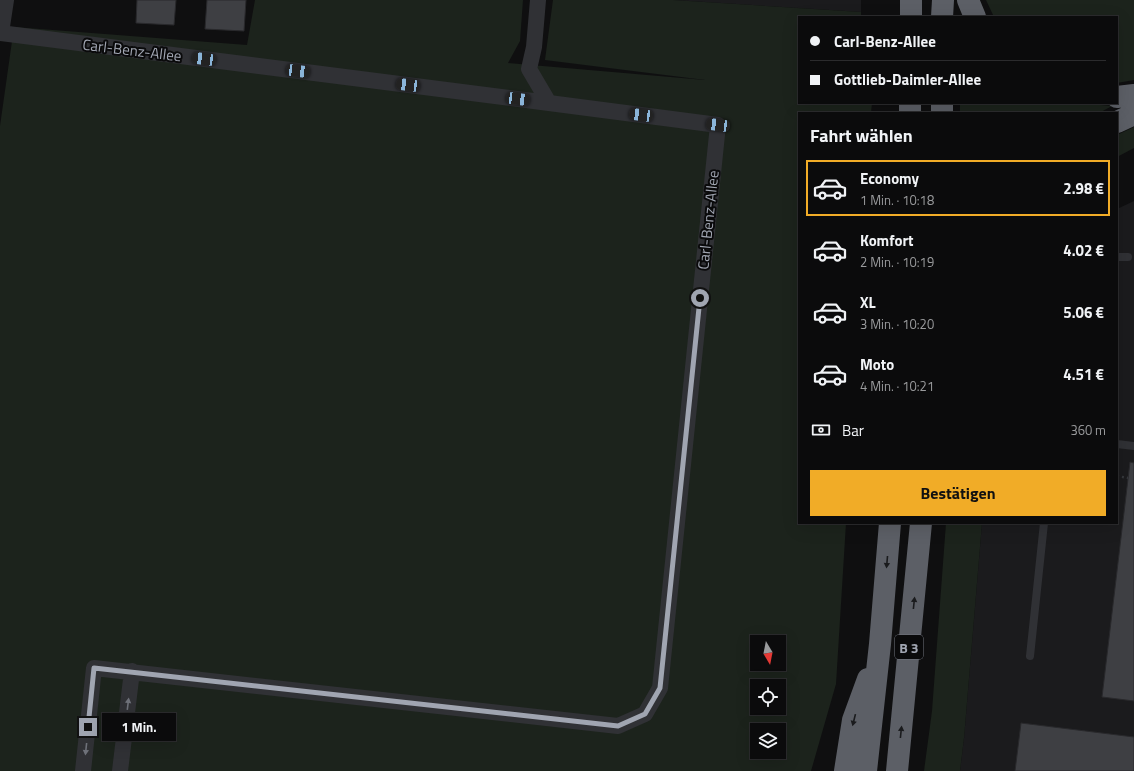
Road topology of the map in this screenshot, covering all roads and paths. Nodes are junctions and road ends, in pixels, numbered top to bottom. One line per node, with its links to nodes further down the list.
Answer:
1 (6, 0): 9 (street)
2 (538, 0): 12 (street)
3 (911, 0): 6 (highway)
4 (942, 0): 7 (highway)
5 (968, 0): 8 (highway)
6 (910, 16)
7 (942, 16)
8 (975, 16)
9 (0, 33): 12 (street, Carl-Benz-Allee)
10 (1134, 95): 11 (highway)
11 (1118, 97)
12 (549, 103): 26 (street, Carl-Benz-Allee)
13 (1134, 114): 14 (highway)
14 (1118, 122)
15 (1118, 256): 16 (lane)
16 (1128, 257)
17 (1118, 444): 18 (lane)
18 (1134, 446)
19 (1118, 476): 20 (path)
20 (1128, 478)
21 (890, 524): 24 (highway, B 3, one-way to 24)
22 (921, 524): 31 (highway, B 3, one-way to 22)
23 (1044, 524): 25 (lane)
24 (880, 644): 29 (highway, one-way to 29); 30 (highway, B 3)
25 (1030, 656)
26 (132, 671): 27 (street, Carl-Benz-Allee, one-way to 27); 28 (street, one-way to 26)
27 (83, 771)
28 (120, 771)
29 (844, 771)
30 (866, 771)
31 (896, 771)

